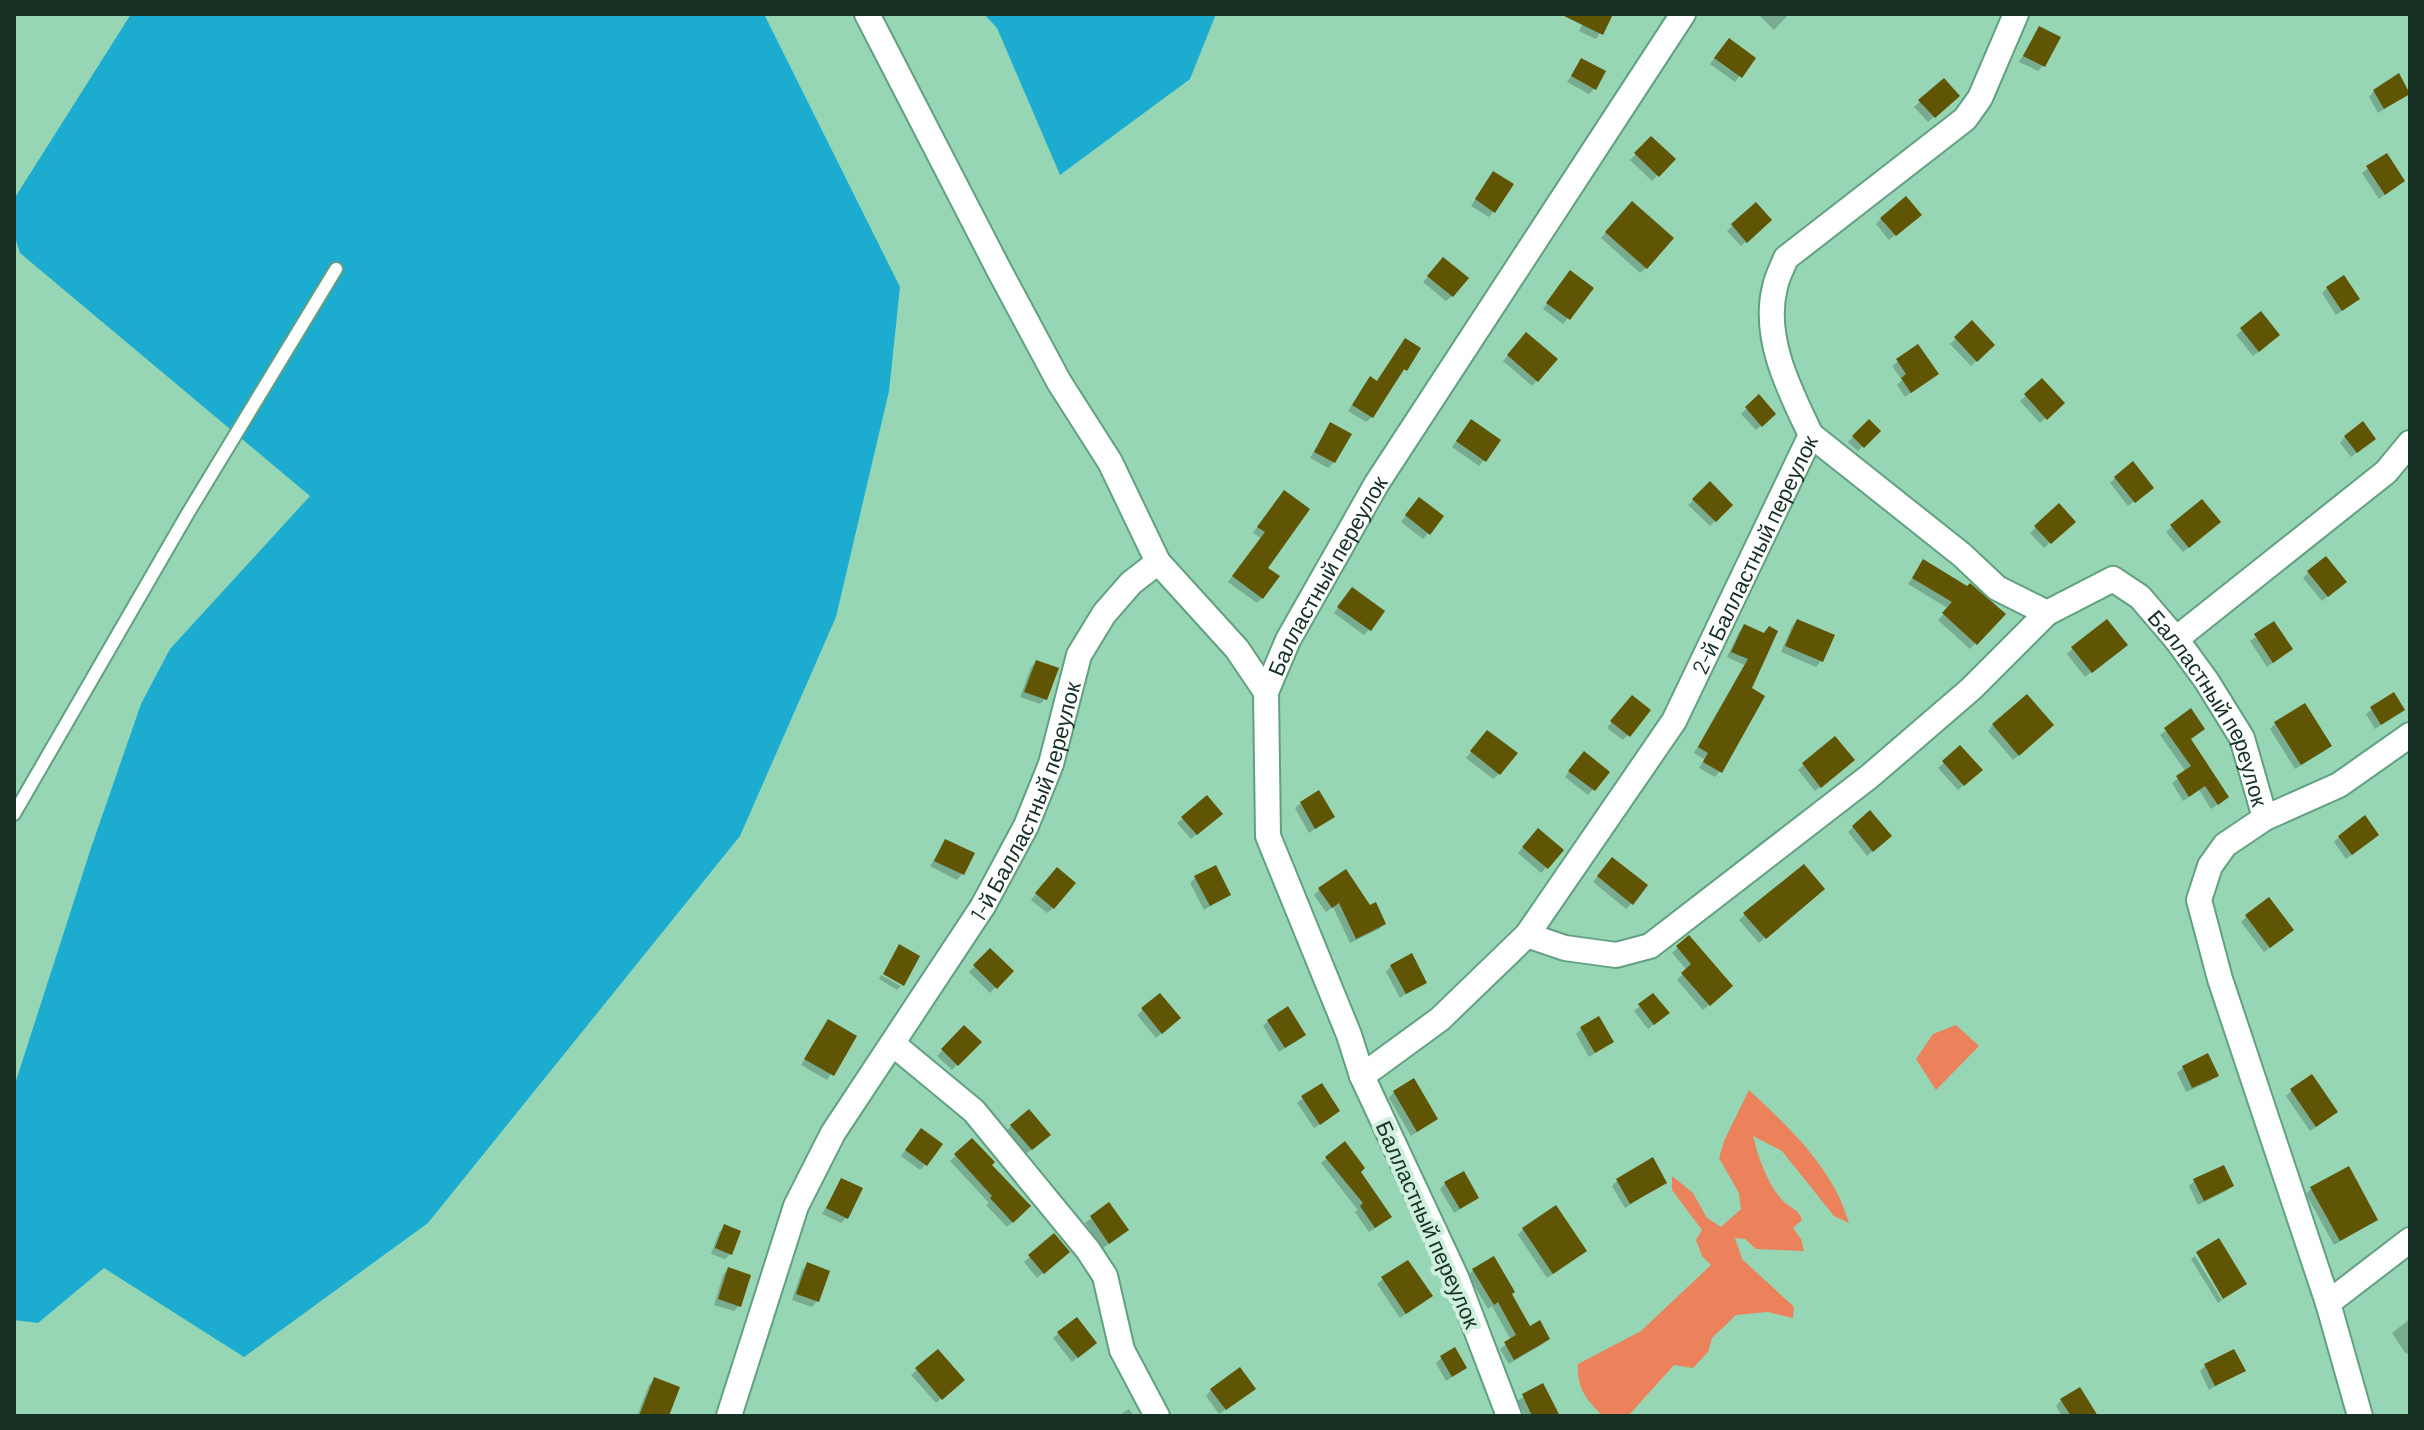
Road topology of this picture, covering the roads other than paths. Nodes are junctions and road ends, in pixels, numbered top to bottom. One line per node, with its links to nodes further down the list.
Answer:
1 (867, 14): 7 (street)
2 (1683, 14): 10 (street, Балластный переулок)
3 (2016, 14): 5 (street, 2-й Балластный переулок)
4 (336, 269): 12 (lane)
5 (1811, 435): 8 (street); 14 (street, 2-й Балластный переулок)
6 (2410, 443): 9 (street)
7 (1158, 562): 10 (street); 15 (street, 1-й Балластный переулок)
8 (2047, 613): 9 (street, Балластный переулок); 14 (street)
9 (2176, 639): 13 (street, Балластный переулок)
10 (1266, 692): 16 (street, Балластный переулок)
11 (2410, 735): 13 (street)
12 (14, 814)
13 (2265, 818): 18 (street, Балластный переулок)
14 (1527, 935): 16 (street, 2-й Балластный переулок)
15 (893, 1044): 19 (street, 1-й Балластный переулок); 20 (street)
16 (1362, 1076): 21 (street, Балластный переулок)
17 (2410, 1240): 18 (street)
18 (2328, 1303): 22 (street, Балластный переулок)
19 (729, 1416)
20 (1157, 1416)
21 (1509, 1416)
22 (2360, 1416)

